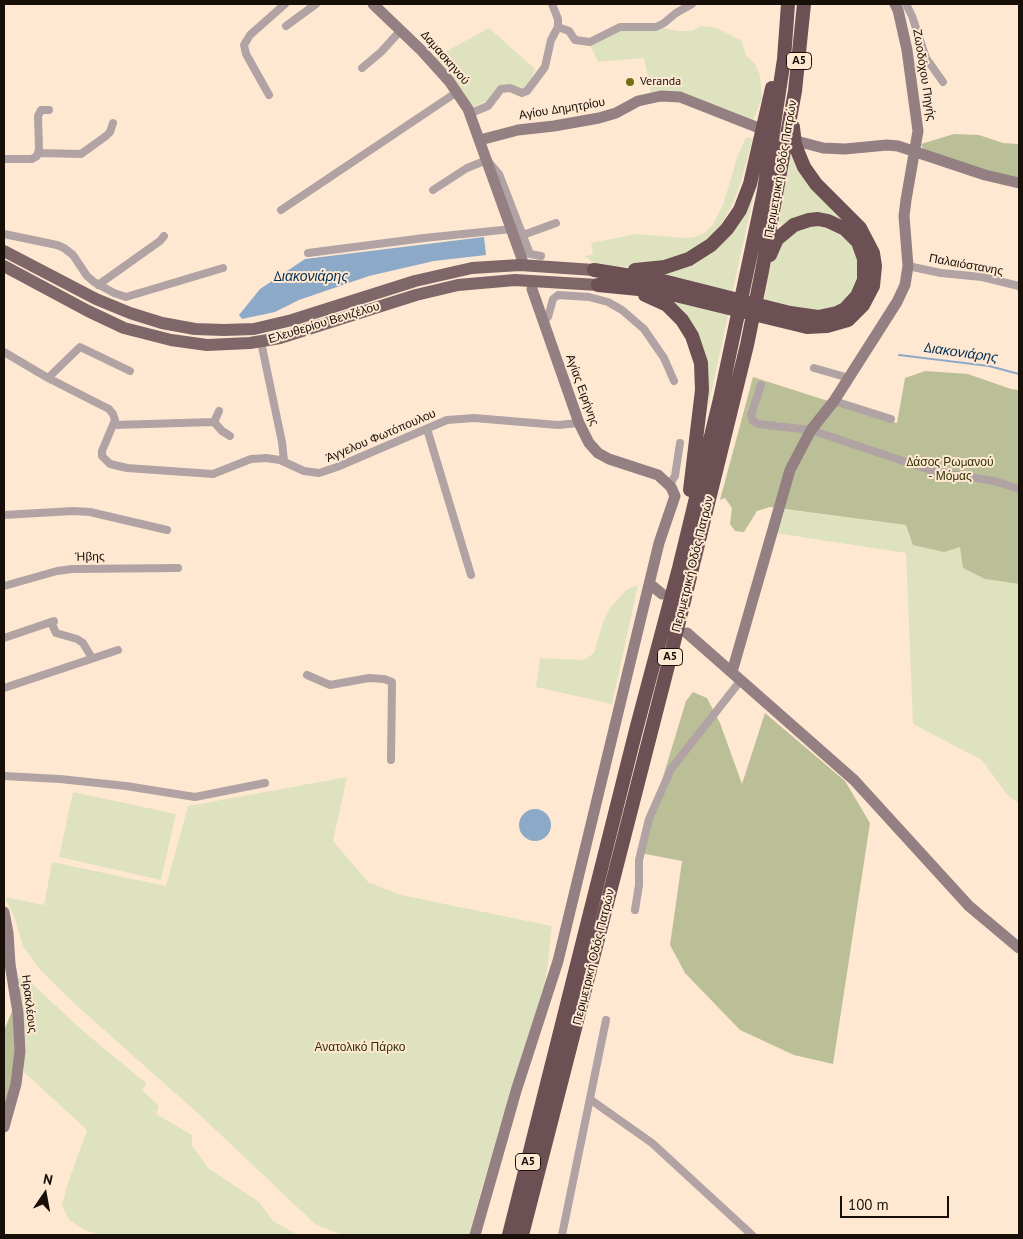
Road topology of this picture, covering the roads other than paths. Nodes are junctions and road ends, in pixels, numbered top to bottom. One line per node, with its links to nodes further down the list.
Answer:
1 (285, 4): 16 (street)
2 (316, 4): 10 (street)
3 (373, 4): 12 (street, Δαμασκηνού)
4 (552, 4): 11 (street)
5 (692, 4): 11 (street)
6 (804, 4): 20 (highway, Περιμετρική Οδός Πατρών / Α5)
7 (895, 4): 23 (street, Ζωοδόχου Πηγής)
8 (906, 4): 14 (street)
9 (788, 8): 18 (highway)
10 (286, 26)
11 (558, 27): 19 (street)
12 (401, 30): 13 (street); 15 (street, Δαμασκηνού)
13 (362, 68)
14 (943, 82)
15 (457, 92): 19 (street, Δαμασκηνού); 29 (street)
16 (269, 95)
17 (49, 110): 24 (street)
18 (772, 111): 42 (highway); 84 (highway, Περιμετρική Οδός Πατρών / Α5)
19 (470, 113): 22 (street, Δαμασκηνού)
20 (792, 120): 43 (highway, Περιμετρική Οδός Πατρών / Α5); 45 (highway)
21 (113, 123): 24 (street)
22 (480, 140): 23 (street, Αγίου Δημητρίου); 26 (street)
23 (914, 152): 27 (street, Αγίου Δημητρίου); 40 (street, Ζωοδόχου Πηγής)
24 (39, 153): 25 (street)
25 (4, 159)
26 (487, 160): 28 (street); 31 (street); 33 (street)
27 (1019, 183)
28 (433, 190)
29 (281, 210)
30 (556, 223): 33 (street)
31 (512, 230): 36 (street); 38 (street)
32 (4, 234): 44 (street)
33 (523, 235): 37 (street)
34 (164, 236): 44 (street)
35 (4, 251): 42 (main road, Ελευθερίου Βενιζέλου)
36 (308, 253)
37 (541, 256)
38 (522, 259)
39 (4, 266): 49 (main road, Ελευθερίου Βενιζέλου)
40 (908, 266): 46 (street, Παλαιόστανης); 54 (street, Ζωοδόχου Πηγής)
41 (223, 268): 44 (street)
42 (594, 270): 43 (highway)
43 (762, 271): 96 (highway, Περιμετρική Οδός Πατρών / Α5)
44 (98, 285)
45 (598, 285): 49 (main road, Ελευθερίου Βενιζέλου); 84 (highway)
46 (1019, 286)
47 (532, 289): 48 (street, Αγίας Ειρήνης)
48 (543, 320): 55 (street); 61 (street, Αγίας Ειρήνης)
49 (261, 342): 67 (street)
50 (4, 352): 53 (street)
51 (814, 368): 54 (street)
52 (130, 371): 53 (street)
53 (48, 378): 62 (street)
54 (849, 378): 57 (street, Ζωοδόχου Πηγής)
55 (674, 381)
56 (761, 385): 64 (street)
57 (834, 400): 59 (street); 64 (street, Ζωοδόχου Πηγής)
58 (219, 411): 60 (street)
59 (891, 419)
60 (214, 422): 62 (street); 65 (street)
61 (579, 423): 63 (street, Άγγελου Φωτόπουλου); 68 (street, Αγίας Ειρήνης)
62 (114, 425): 67 (street, Άγγελου Φωτόπουλου)
63 (427, 429): 67 (street, Άγγελου Φωτόπουλου); 73 (street)
64 (811, 430): 69 (street); 82 (street, Ζωοδόχου Πηγής)
65 (230, 436)
66 (680, 443): 68 (street)
67 (284, 461)
68 (669, 485): 74 (street)
69 (1019, 489)
70 (4, 515): 71 (street)
71 (167, 530)
72 (178, 568): 75 (street, Ήβης)
73 (471, 575)
74 (650, 584): 76 (street); 94 (street)
75 (4, 586)
76 (662, 594)
77 (687, 633): 82 (street)
78 (4, 638): 80 (street)
79 (118, 650): 80 (street)
80 (92, 658): 83 (street)
81 (307, 675): 85 (street)
82 (736, 676): 88 (street); 90 (street)
83 (4, 688)
84 (636, 730): 95 (highway, Περιμετρική Οδός Πατρών / Α5)
85 (391, 760)
86 (4, 776): 87 (street)
87 (264, 783)
88 (635, 910)
89 (4, 912): 93 (street, Ηρακλέους)
90 (1019, 948)
91 (606, 1020): 92 (street)
92 (590, 1100): 97 (street); 98 (street)
93 (4, 1127)
94 (475, 1235)
95 (509, 1235)
96 (522, 1235)
97 (562, 1235)
98 (752, 1235)

